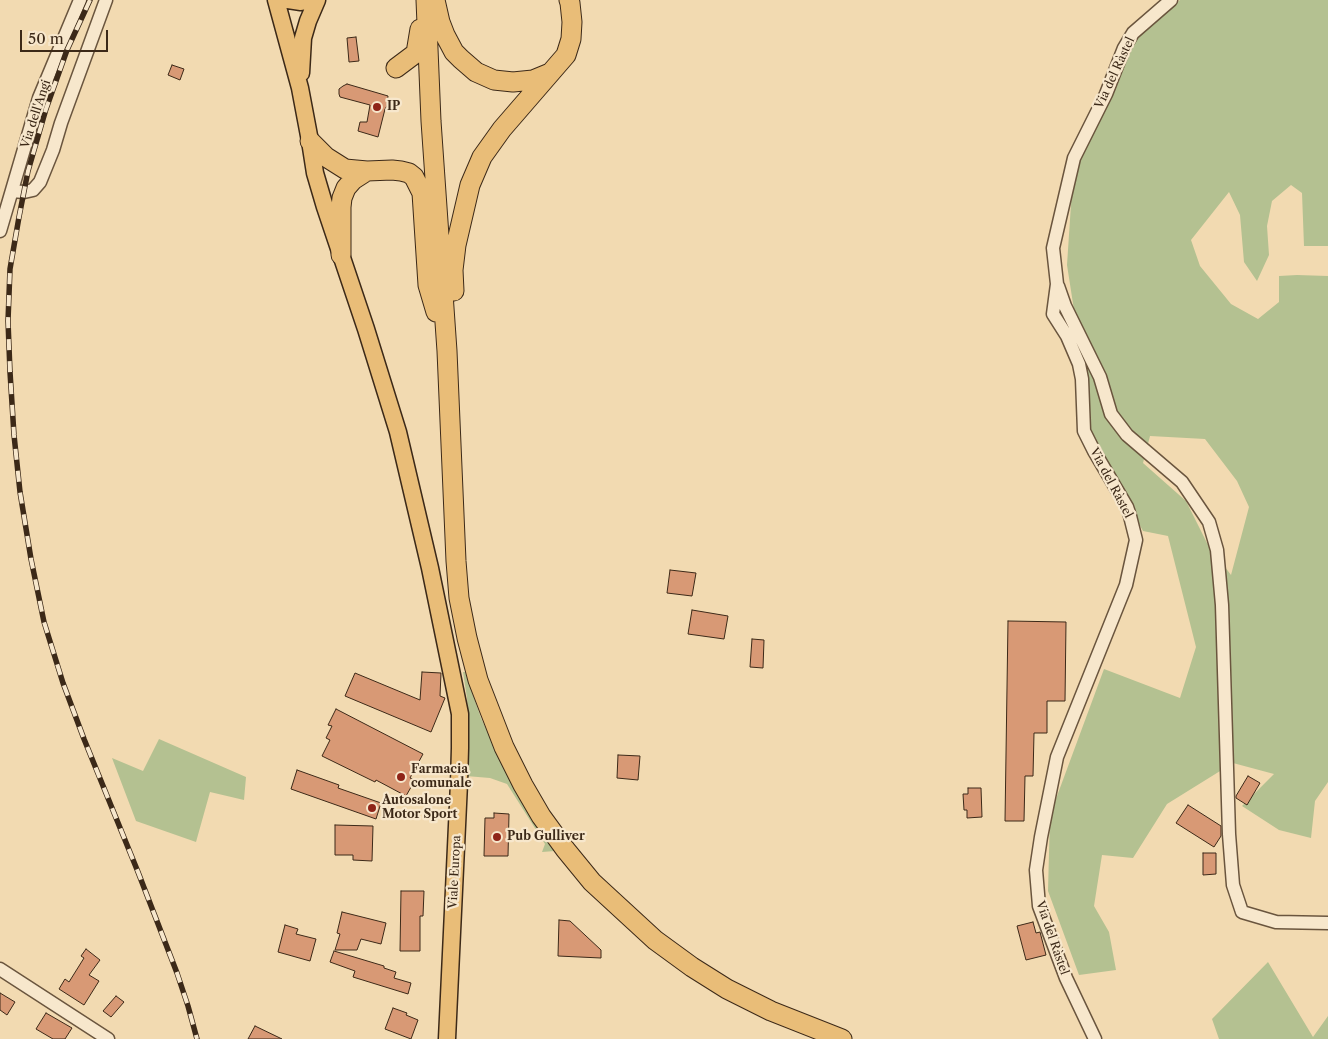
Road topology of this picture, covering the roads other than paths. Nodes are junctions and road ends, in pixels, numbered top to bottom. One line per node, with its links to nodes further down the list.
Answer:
1 (80, 0): 16 (street, Via dell'Angi)
2 (106, 0): 16 (street)
3 (276, 0): 13 (main road)
4 (288, 0): 5 (main road)
5 (311, 0)
6 (317, 0): 13 (main road)
7 (425, 0): 11 (highway); 20 (highway)
8 (435, 0): 12 (highway)
9 (569, 0): 12 (highway)
10 (1172, 0): 19 (street, Via del Ràstel)
11 (396, 68)
12 (551, 72): 20 (highway)
13 (300, 88): 14 (main road, Viale Europa)
14 (310, 141): 15 (highway); 18 (main road, Viale Europa)
15 (367, 171): 18 (highway); 20 (highway)
16 (12, 191): 17 (street, Via dell'Angi)
17 (0, 231)
18 (341, 255): 24 (main road, Viale Europa)
19 (1057, 284): 21 (street); 26 (street, Via del Ràstel)
20 (447, 351): 25 (highway)
21 (1328, 923)
22 (0, 969): 23 (street)
23 (108, 1039)
24 (447, 1039)
25 (842, 1039)
26 (1094, 1039)

